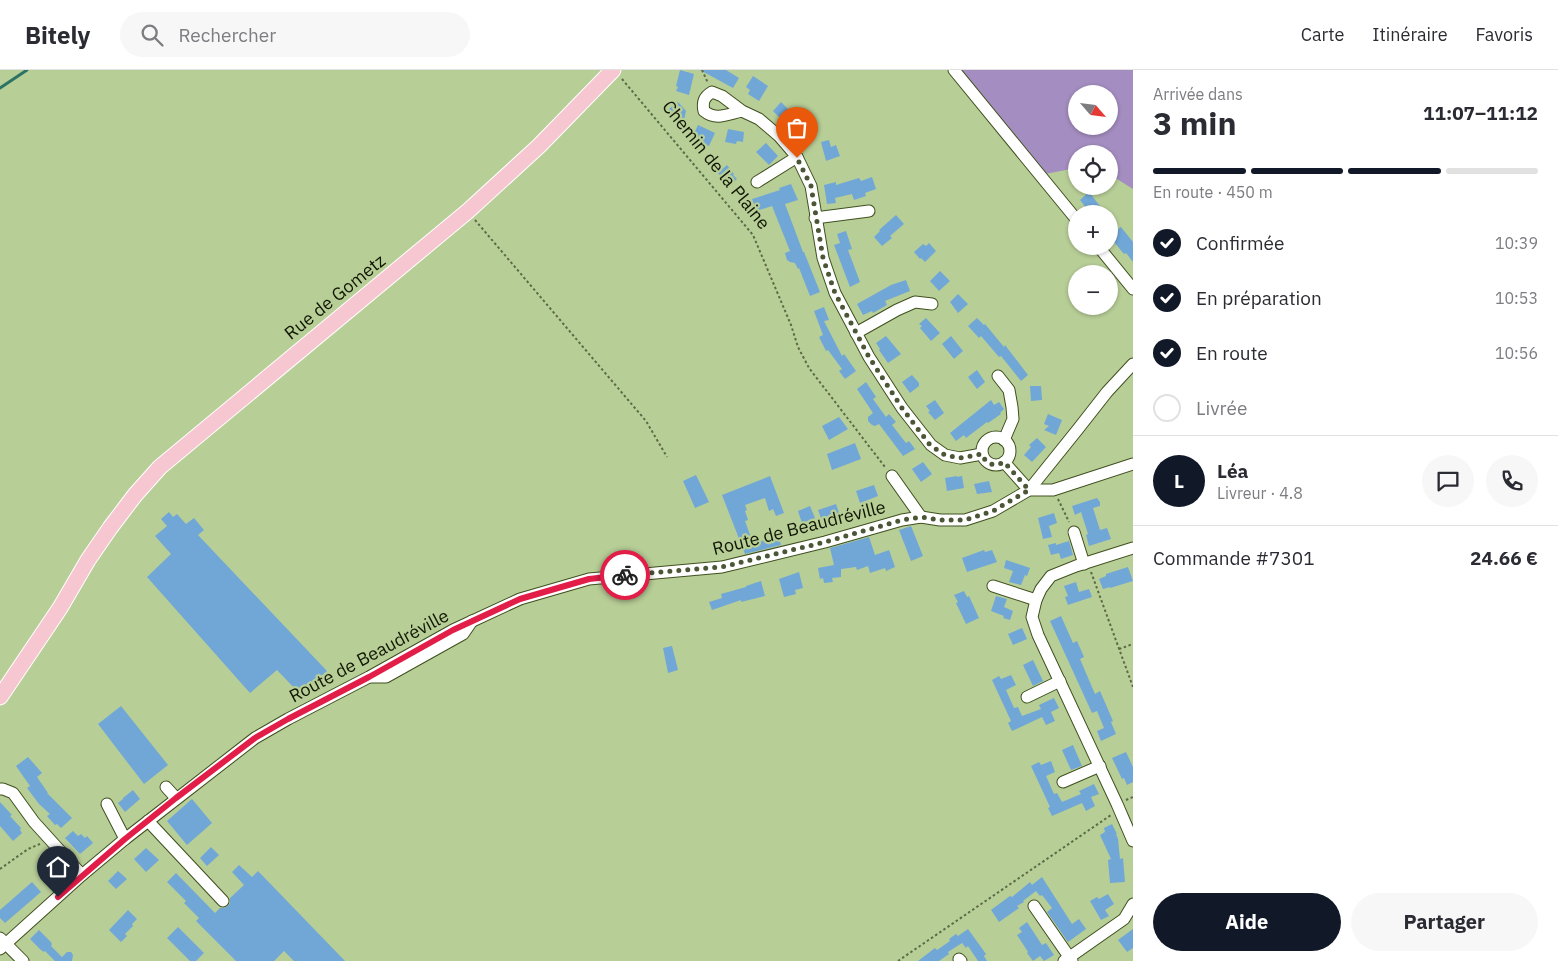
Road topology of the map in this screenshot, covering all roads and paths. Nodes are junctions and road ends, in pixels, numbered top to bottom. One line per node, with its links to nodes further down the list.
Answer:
1 (702, 70): 4 (path)
2 (954, 70): 8 (street)
3 (616, 73): 9 (main road, Rue de Gometz); 23 (path, Chemin de la Plaine)
4 (712, 92): 5 (street); 5 (street)
5 (742, 111): 6 (street)
6 (797, 158): 7 (street); 11 (street)
7 (757, 182)
8 (1068, 209)
9 (468, 211): 20 (path); 29 (main road, Rue de Gometz)
10 (869, 211): 11 (street)
11 (815, 218): 15 (street)
12 (1105, 255): 13 (street)
13 (1133, 289)
14 (932, 304): 15 (street)
15 (856, 333): 19 (street)
16 (1133, 364): 25 (street)
17 (998, 376): 18 (street)
18 (1004, 440): 19 (street); 21 (street)
19 (982, 454): 21 (street)
20 (667, 457)
21 (1004, 462): 25 (street)
22 (1133, 464): 24 (street)
23 (892, 476): 26 (street)
24 (1060, 488): 25 (street); 27 (path)
25 (1029, 490): 26 (street, Route de Beaudréville)
26 (921, 517): 44 (street, Route de Beaudréville)
27 (1074, 532): 30 (street)
28 (1133, 548): 30 (street)
29 (88, 560): 35 (main road, Rue de Gometz); 38 (main road, Rue de Gometz)
30 (1086, 563): 32 (street); 34 (path)
31 (993, 586): 32 (street)
32 (1036, 600): 36 (street)
33 (1133, 644): 34 (path)
34 (1119, 649): 37 (path)
35 (0, 680)
36 (1060, 681): 39 (street); 40 (street)
37 (1133, 687)
38 (0, 697)
39 (1027, 697)
40 (1100, 766): 41 (street); 46 (street)
41 (1063, 782)
42 (166, 787): 44 (street)
43 (0, 789): 48 (street)
44 (176, 798): 47 (street, Route de Beaudréville)
45 (107, 804): 49 (street)
46 (1120, 809): 50 (street); 59 (path)
47 (148, 821): 49 (street, Route de Beaudréville); 53 (street)
48 (48, 839): 51 (path); 52 (street)
49 (125, 839): 52 (street, Route de Beaudréville)
50 (1133, 841)
51 (0, 870)
52 (82, 876): 56 (street, Route de Beaudréville)
53 (223, 901)
54 (1133, 904): 57 (street)
55 (1034, 906): 57 (street)
56 (2, 943): 58 (street)
57 (1068, 960)
58 (23, 961)
59 (898, 961)

